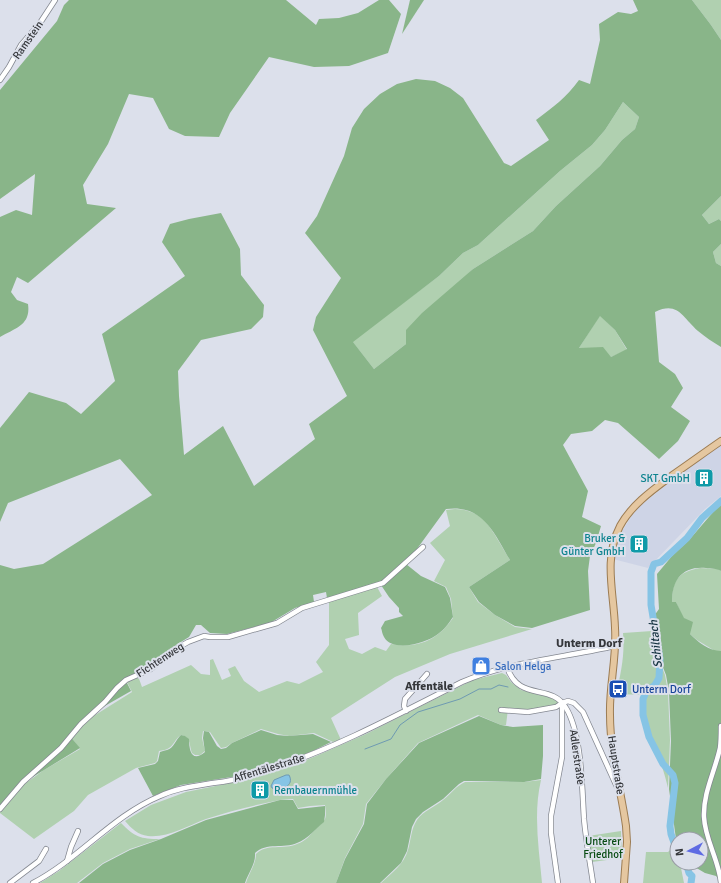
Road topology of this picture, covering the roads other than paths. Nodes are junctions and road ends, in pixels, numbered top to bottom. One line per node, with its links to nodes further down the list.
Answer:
1 (55, 0): 2 (street, Ramstein)
2 (0, 80)
3 (721, 441): 5 (main road)
4 (423, 547): 13 (street, Fichtenweg)
5 (615, 647): 6 (street, Affentälestraße); 12 (main road, Hauptstraße)
6 (507, 668): 8 (street); 9 (street, Affentälestraße)
7 (427, 674): 9 (street)
8 (562, 703): 10 (street); 12 (street); 19 (street); 20 (street, Adlerstraße)
9 (406, 710): 16 (street, Affentälestraße)
10 (501, 710)
11 (721, 726): 22 (street)
12 (621, 795): 21 (main road, Hauptstraße)
13 (0, 809)
14 (78, 831): 16 (street)
15 (46, 849): 17 (street)
16 (67, 861): 18 (street, Affentälestraße)
17 (10, 883)
18 (33, 883)
19 (558, 883)
20 (593, 883)
21 (624, 883)
22 (721, 883)

